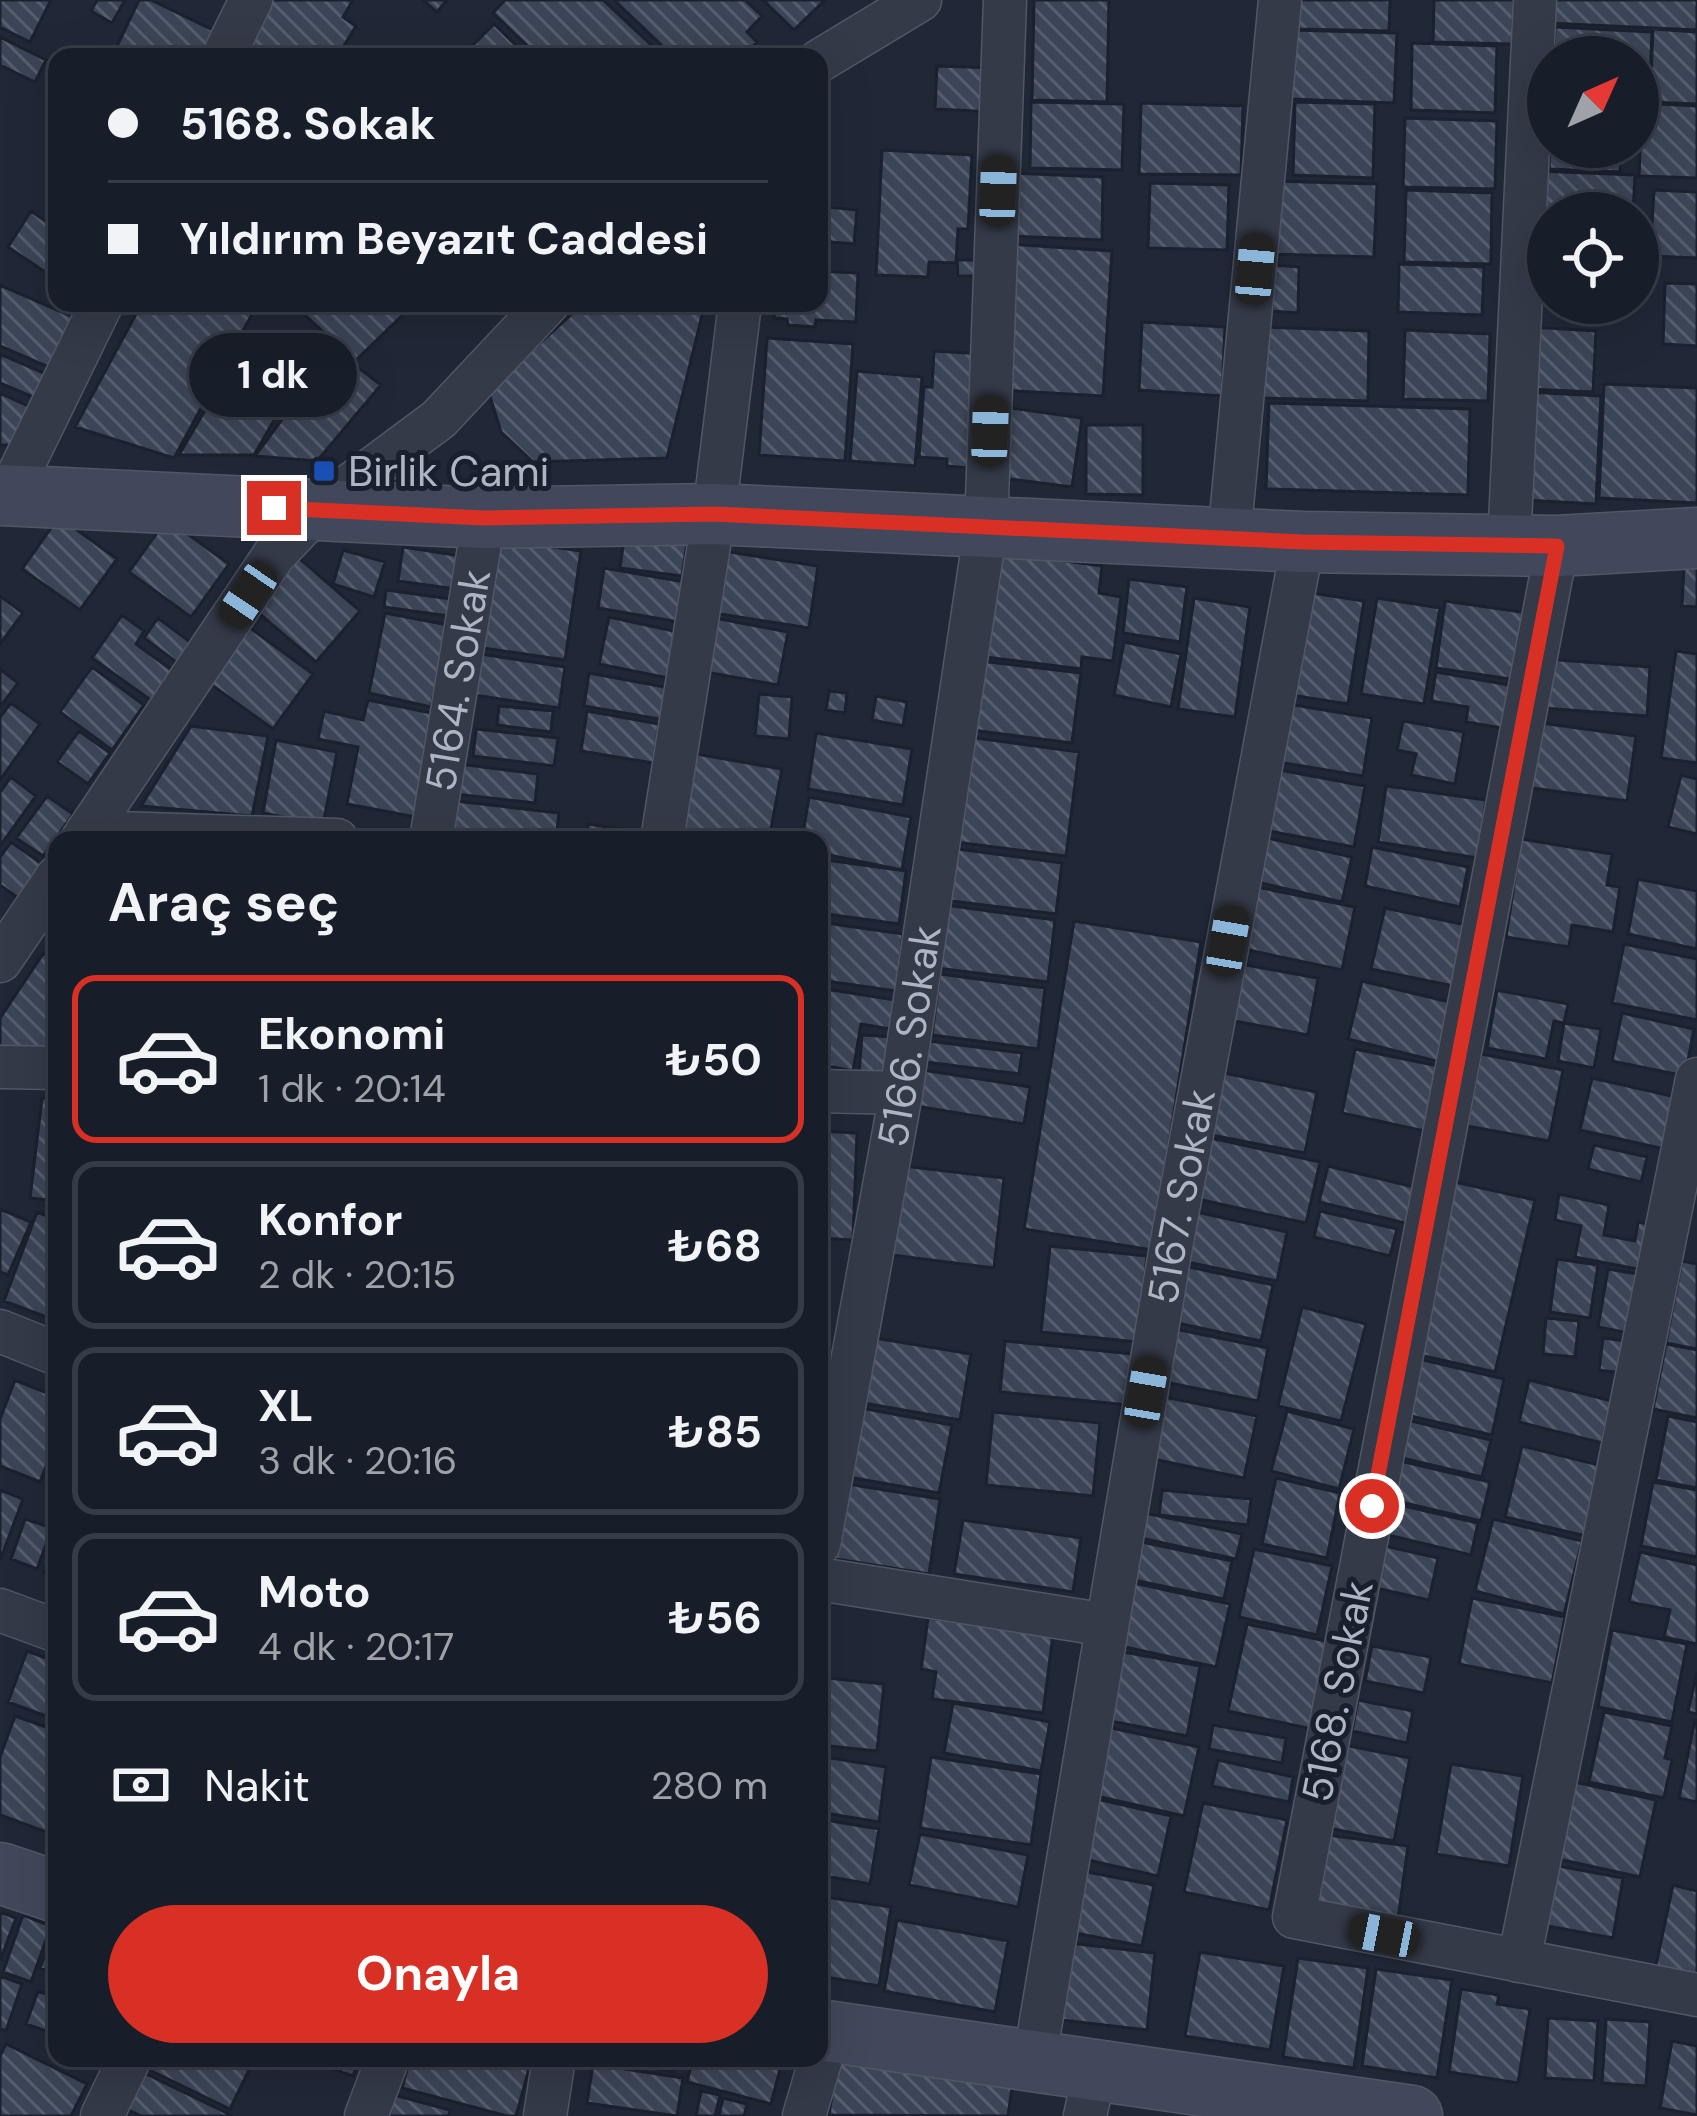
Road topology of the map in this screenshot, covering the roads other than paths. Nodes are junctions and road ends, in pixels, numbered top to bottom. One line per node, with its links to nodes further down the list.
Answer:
1 (250, 0): 6 (street)
2 (920, 0): 7 (street)
3 (1005, 0): 15 (street, 5166. Sokak)
4 (1280, 0): 16 (street)
5 (1535, 0): 19 (street, 5168. Sokak)
6 (227, 48)
7 (828, 56)
8 (98, 312): 11 (street)
9 (540, 312): 12 (street)
10 (739, 312): 13 (street)
11 (4, 496): 12 (main road)
12 (318, 509): 14 (main road); 20 (street)
13 (714, 514): 14 (main road); 15 (main road); 22 (street)
14 (484, 518): 21 (street, 5164. Sokak)
15 (986, 526): 16 (main road); 29 (street, 5166. Sokak)
16 (1229, 538): 18 (main road)
17 (1697, 538): 19 (main road)
18 (1303, 542): 19 (main road); 35 (street, 5167. Sokak)
19 (1533, 545): 39 (street, 5168. Sokak)
20 (87, 831)
21 (432, 831)
22 (663, 831)
23 (48, 890): 24 (street)
24 (0, 961)
25 (0, 1067): 26 (street)
26 (48, 1068)
27 (1697, 1079): 39 (street)
28 (828, 1091): 29 (street)
29 (902, 1093): 32 (street, 5166. Sokak)
30 (0, 1331): 31 (street)
31 (48, 1350)
32 (828, 1495)
33 (828, 1580): 35 (street)
34 (0, 1610): 36 (street)
35 (1107, 1625): 42 (street, 5167. Sokak)
36 (48, 1628)
37 (0, 1873): 38 (main road)
38 (48, 1889)
39 (1519, 1961): 40 (street)
40 (1697, 1995)
41 (828, 2032): 42 (main road)
42 (1034, 2063): 47 (main road)
43 (126, 2067): 49 (street)
44 (385, 2067): 50 (street)
45 (553, 2067): 51 (street)
46 (816, 2067): 52 (street)
47 (1090, 2094): 48 (main road)
48 (1283, 2106): 53 (main road)
49 (102, 2116)
50 (366, 2116)
51 (545, 2116)
52 (804, 2116)
53 (1412, 2116)

